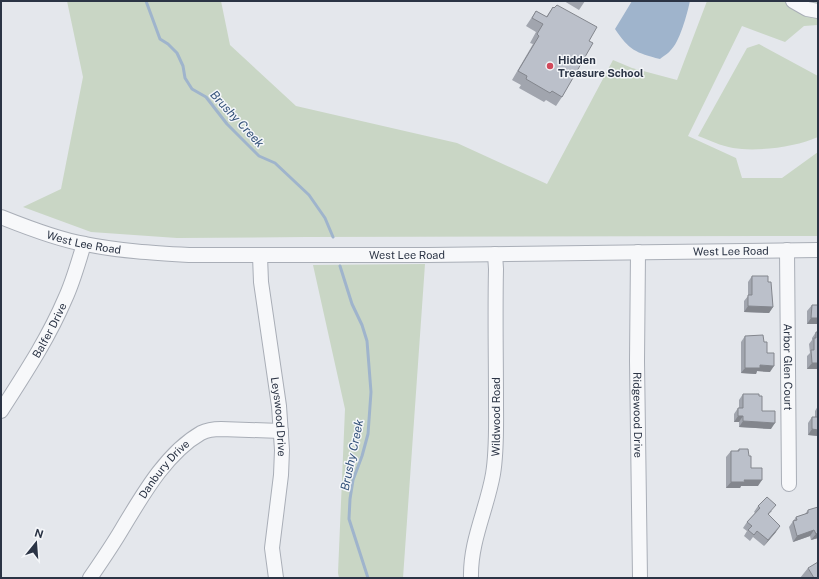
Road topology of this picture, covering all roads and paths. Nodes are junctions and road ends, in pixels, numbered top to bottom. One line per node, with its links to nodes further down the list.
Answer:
1 (793, 1): 2 (street)
2 (818, 11)
3 (1, 216): 4 (street, West Lee Road)
4 (84, 244): 9 (street, West Lee Road); 10 (street, Balfer Drive)
5 (787, 250): 6 (street, West Lee Road); 7 (street, West Lee Road); 12 (street, Arbor Glen Court)
6 (818, 250)
7 (638, 252): 8 (street, West Lee Road); 16 (street, Ridgewood Drive)
8 (495, 254): 9 (street, West Lee Road); 15 (street, Wildwood Road)
9 (260, 256): 11 (street, Leyswood Drive)
10 (1, 411)
11 (281, 431): 13 (street, Danbury Drive); 14 (street, Leyswood Drive)
12 (788, 484)
13 (90, 578)
14 (276, 578)
15 (471, 578)
16 (640, 578)

